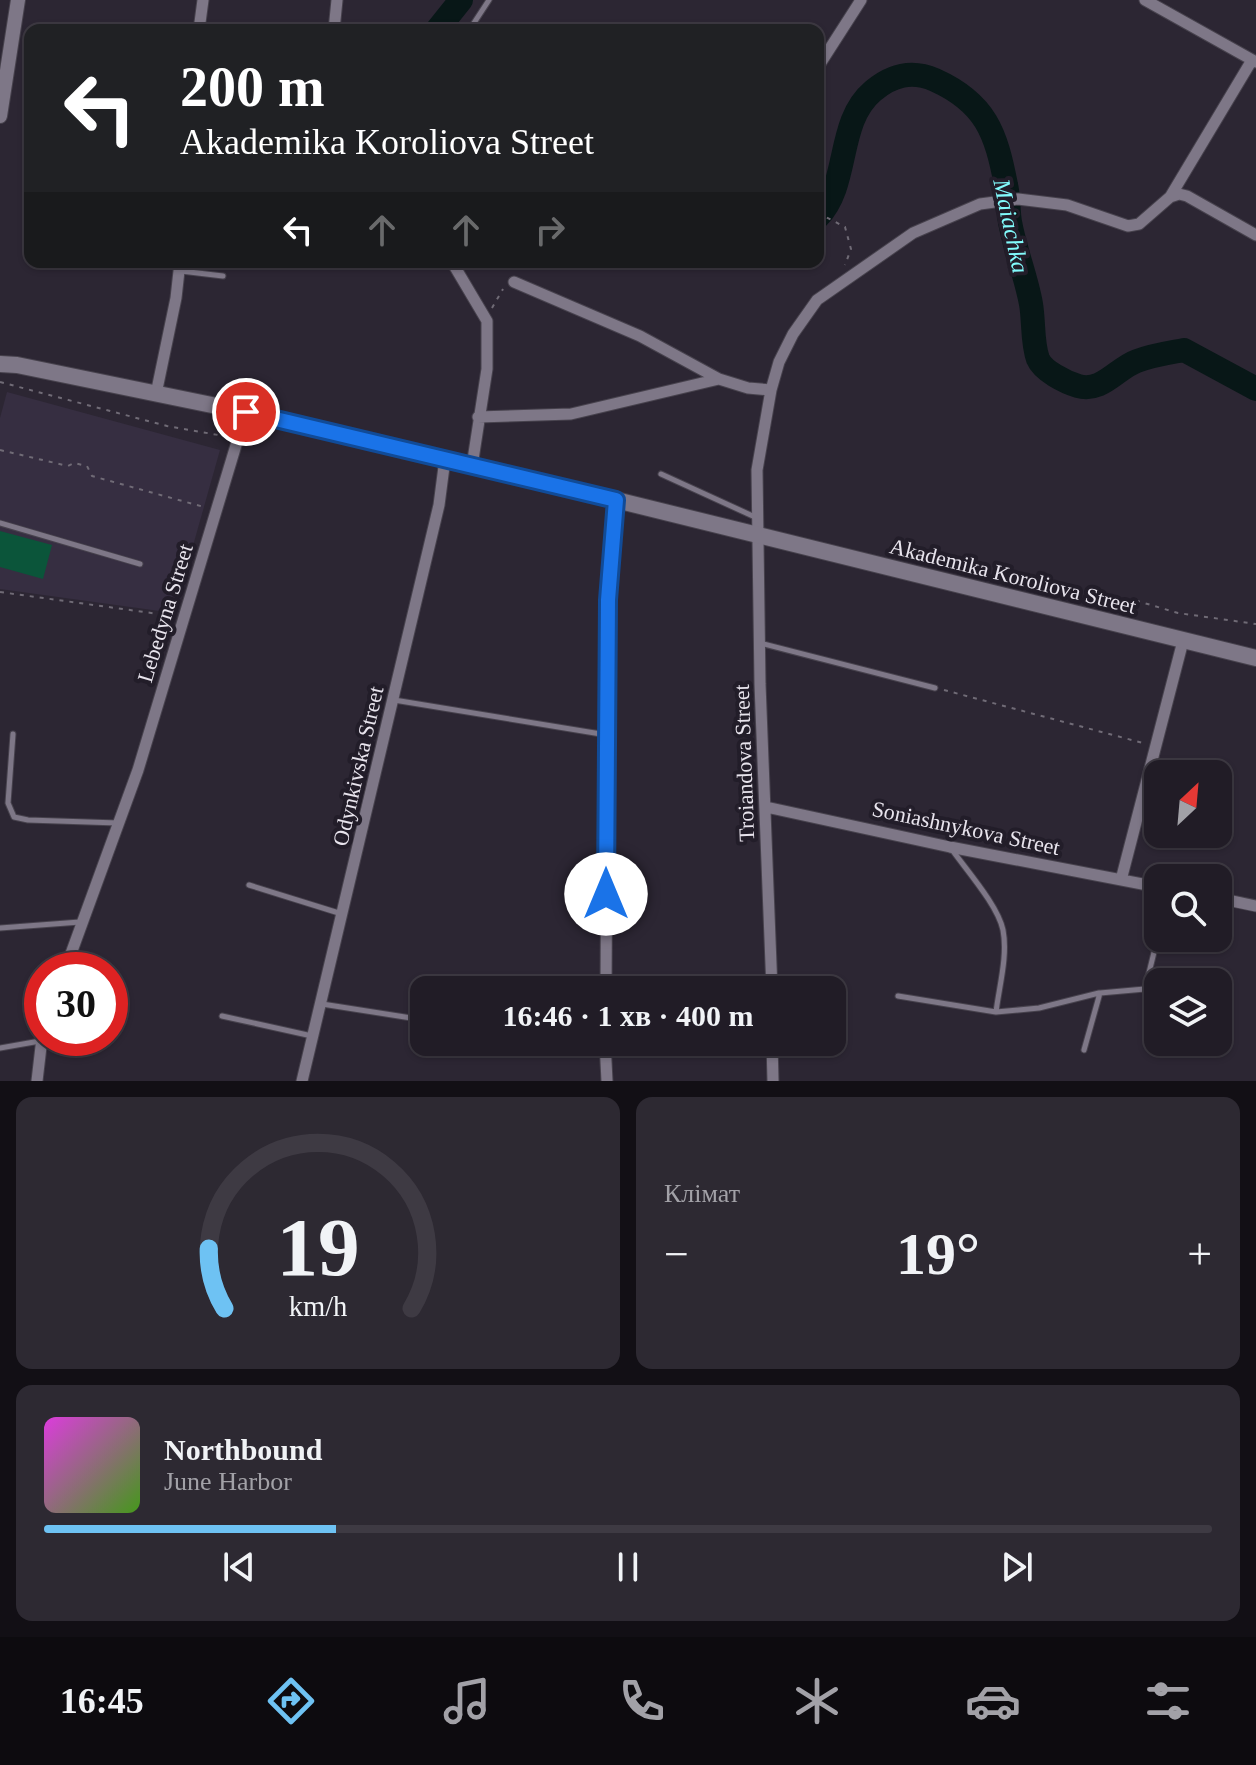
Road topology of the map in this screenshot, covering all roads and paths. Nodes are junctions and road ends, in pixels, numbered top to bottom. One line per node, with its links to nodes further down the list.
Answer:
1 (18, 0): 12 (street)
2 (203, 0): 7 (street)
3 (337, 0): 8 (street)
4 (489, 0): 9 (lane)
5 (861, 0): 10 (street)
6 (1145, 0): 11 (street)
7 (200, 24)
8 (335, 24)
9 (473, 24)
10 (824, 58)
11 (1254, 61): 13 (street)
12 (0, 116)
13 (1170, 197): 15 (street); 21 (street)
14 (824, 215): 21 (path)
15 (1256, 235)
16 (180, 268): 27 (street)
17 (189, 268): 19 (lane)
18 (456, 268): 22 (street)
19 (223, 276)
20 (514, 282): 22 (path); 24 (street)
21 (838, 285): 26 (street)
22 (487, 321): 29 (street)
23 (0, 364): 27 (main road, Akademika Koroliova Street)
24 (719, 379): 26 (street); 29 (street)
25 (0, 382): 30 (path)
26 (771, 390): 38 (street)
27 (156, 394): 28 (main road, Akademika Koroliova Street)
28 (246, 412): 30 (street, Lebedyna Street); 32 (main road, Akademika Koroliova Street)
29 (478, 417): 33 (street)
30 (238, 439): 41 (street, Lebedyna Street)
31 (0, 450): 36 (path)
32 (445, 459): 33 (main road, Akademika Koroliova Street); 48 (street, Odynkivska Street)
33 (472, 466): 35 (main road, Akademika Koroliova Street)
34 (661, 474): 38 (lane)
35 (616, 500): 38 (main road, Akademika Koroliova Street); 50 (street)
36 (205, 507)
37 (0, 523): 39 (lane)
38 (759, 526): 42 (main road, Akademika Koroliova Street); 45 (street, Troiandova Street)
39 (140, 564)
40 (0, 592): 41 (path)
41 (185, 617): 53 (street, Lebedyna Street)
42 (1099, 620): 43 (path); 44 (main road, Akademika Koroliova Street)
43 (1256, 624)
44 (1183, 641): 46 (main road, Akademika Koroliova Street); 51 (street)
45 (759, 643): 47 (lane); 52 (street, Troiandova Street)
46 (1256, 658)
47 (935, 688): 51 (path)
48 (394, 700): 50 (lane); 60 (street, Odynkivska Street)
49 (13, 734): 53 (lane)
50 (608, 735): 65 (street)
51 (1156, 746): 55 (street)
52 (766, 807): 54 (street, Soniashnykova Street); 66 (street, Troiandova Street)
53 (119, 823): 61 (street, Lebedyna Street)
54 (950, 847): 55 (street, Soniashnykova Street); 70 (lane)
55 (1121, 880): 56 (street, Soniashnykova Street)
56 (1144, 884)
57 (249, 885): 60 (lane)
58 (1232, 901): 59 (street)
59 (1256, 906)
60 (343, 914): 69 (street, Odynkivska Street)
61 (80, 922): 62 (lane); 63 (street, Lebedyna Street)
62 (0, 928)
63 (71, 952)
64 (1154, 952): 67 (lane)
65 (606, 976)
66 (772, 976)
67 (1100, 993): 70 (lane); 76 (lane)
68 (898, 996): 70 (lane)
69 (322, 1004): 72 (lane); 73 (street, Odynkivska Street)
70 (996, 1012)
71 (222, 1016): 73 (lane)
72 (410, 1018)
73 (313, 1037): 81 (street, Odynkivska Street)
74 (24, 1043): 75 (lane)
75 (0, 1048)
76 (1084, 1050)
77 (40, 1056): 80 (street)
78 (606, 1056): 82 (street)
79 (772, 1056): 83 (street)
80 (37, 1081)
81 (302, 1081)
82 (607, 1081)
83 (773, 1081)

